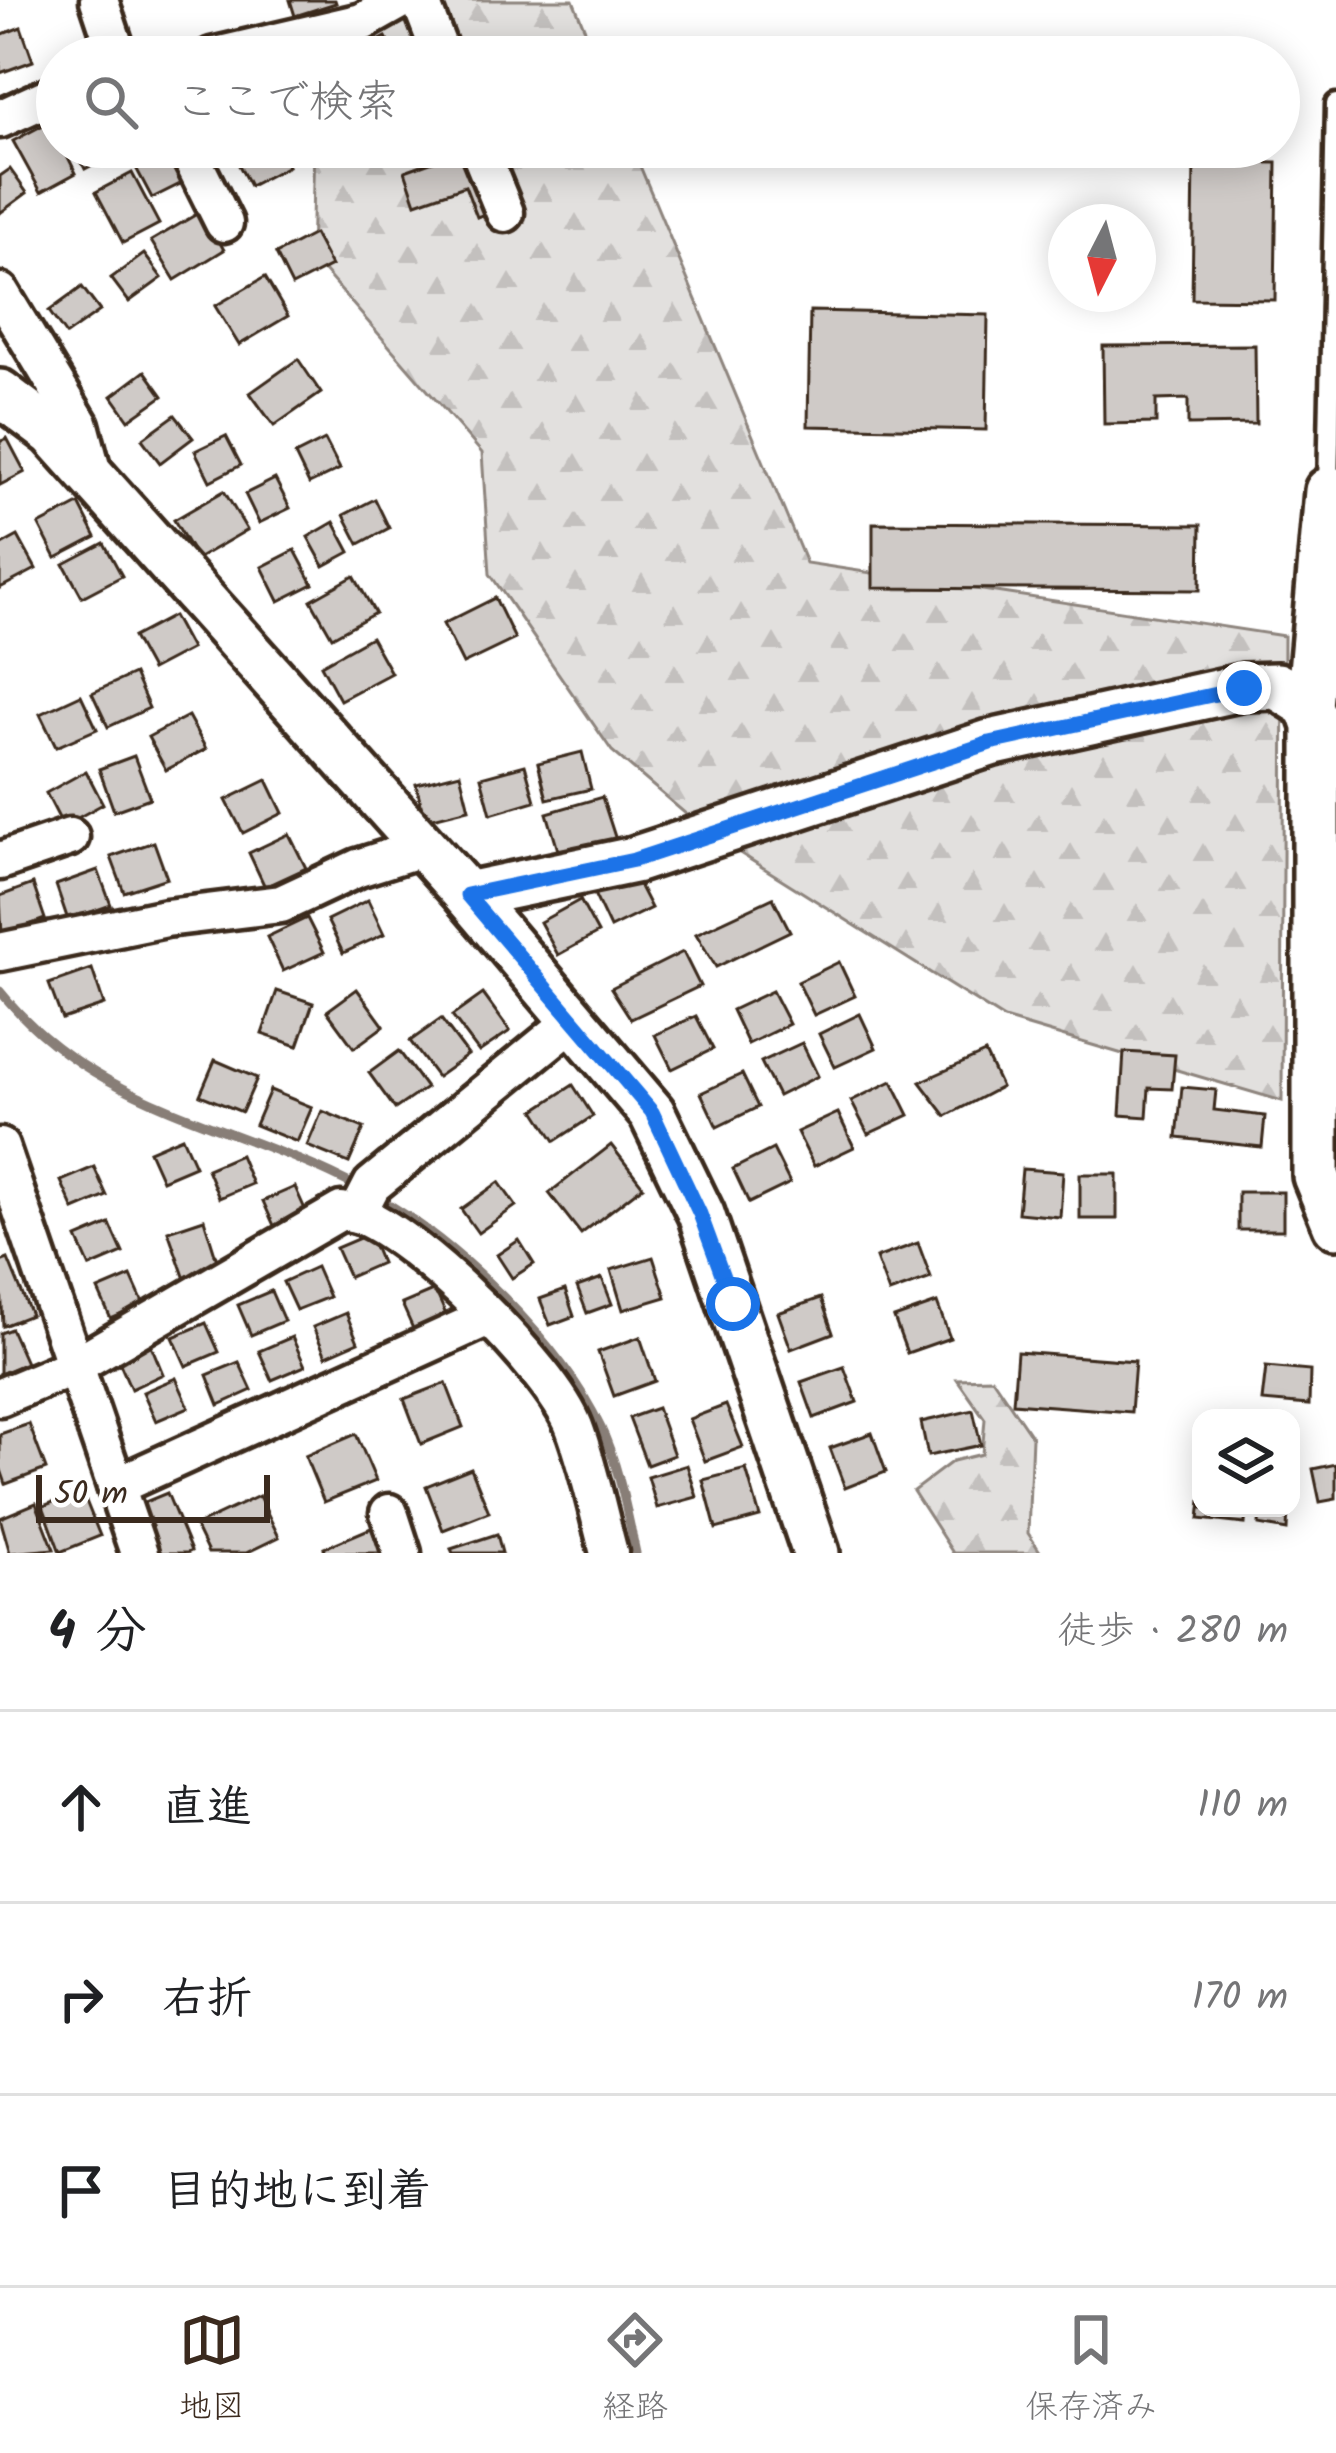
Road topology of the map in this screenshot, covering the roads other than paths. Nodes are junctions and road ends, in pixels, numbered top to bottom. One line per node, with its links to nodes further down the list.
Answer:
1 (99, 0): 4 (street)
2 (401, 0): 5 (street)
3 (420, 0): 6 (street)
4 (111, 36)
5 (302, 36)
6 (434, 36)
7 (36, 103): 9 (street)
8 (1336, 104): 17 (lane)
9 (0, 119)
10 (196, 168): 13 (street)
11 (487, 168): 12 (street)
12 (505, 213)
13 (224, 223)
14 (4, 316): 16 (street)
15 (0, 393): 16 (street)
16 (95, 480): 20 (street)
17 (1332, 491): 18 (street)
18 (1309, 706): 22 (street); 27 (street)
19 (70, 837): 21 (street)
20 (424, 847): 22 (street); 23 (street)
21 (0, 861)
22 (467, 895): 24 (street)
23 (0, 952)
24 (574, 1020): 26 (street); 36 (street)
25 (0, 1147): 29 (street)
26 (357, 1214): 28 (street); 29 (street)
27 (1336, 1226)
28 (488, 1317): 31 (street); 35 (street)
29 (74, 1366): 30 (street); 31 (street)
30 (0, 1397)
31 (116, 1486): 33 (street)
32 (388, 1514): 34 (street)
33 (139, 1553)
34 (402, 1553)
35 (609, 1553)
36 (816, 1553)

